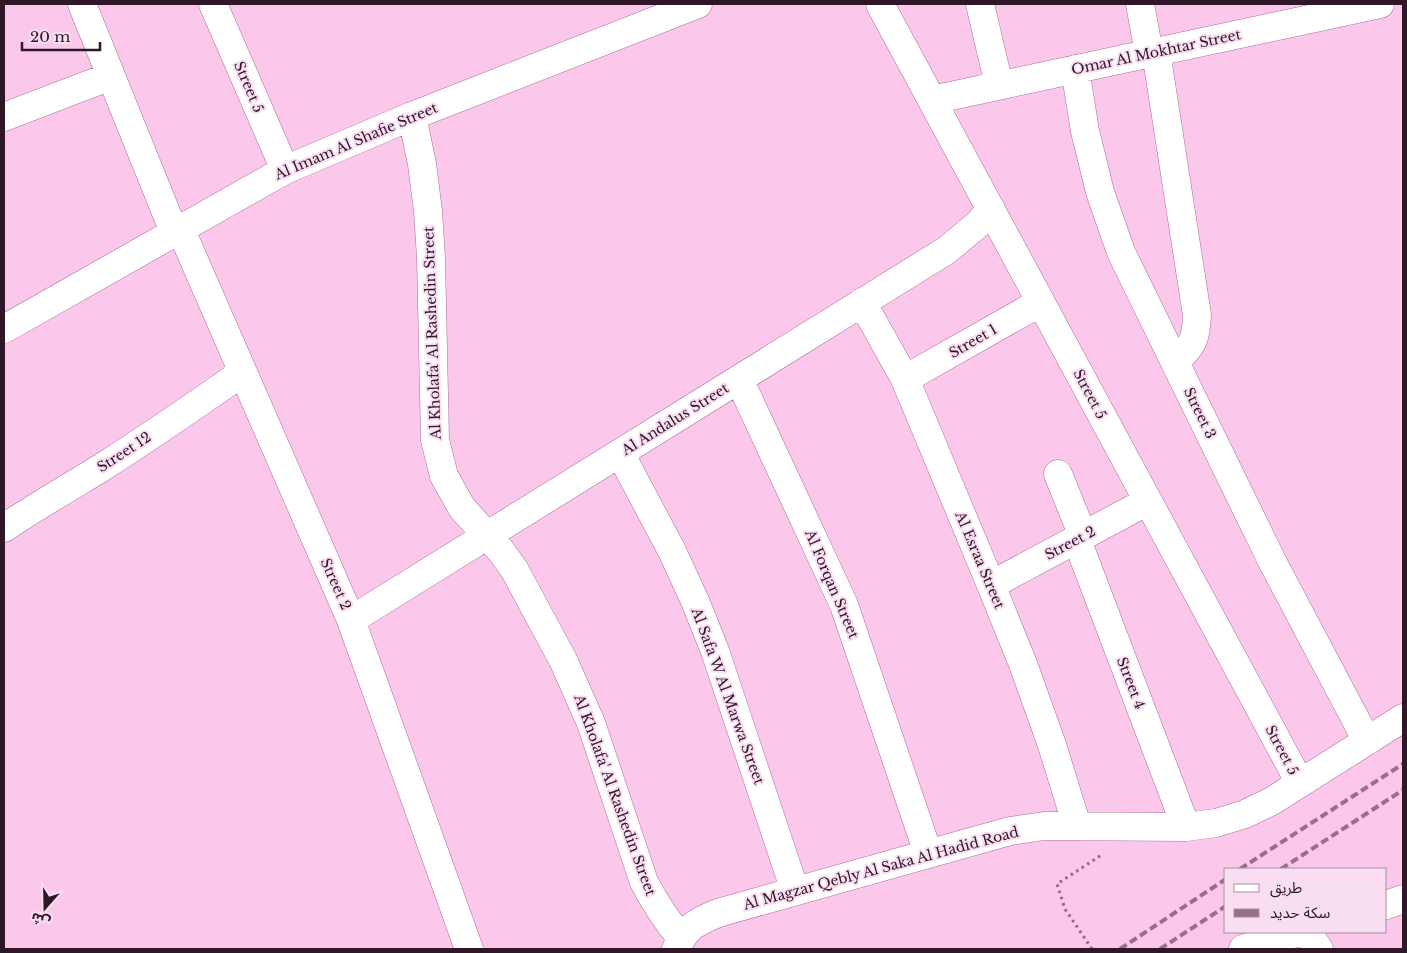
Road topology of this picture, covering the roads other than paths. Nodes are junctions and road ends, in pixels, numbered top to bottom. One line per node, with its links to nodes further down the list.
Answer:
1 (82, 4): 11 (street, Street 2)
2 (213, 4): 16 (street, Street 5)
3 (698, 4): 14 (street, Al Imam Al Shafie Street)
4 (880, 4): 13 (street, Street 5)
5 (980, 4): 12 (street)
6 (1140, 4): 9 (street)
7 (1379, 4): 8 (street, Omar Al Mokhtar Street)
8 (1281, 14): 9 (street, Omar Al Mokhtar Street)
9 (1152, 52): 10 (street, Omar Al Mokhtar Street); 22 (street)
10 (1075, 69): 12 (street, Omar Al Mokhtar Street); 22 (street, Street 3)
11 (111, 76): 15 (street); 18 (street, Street 2)
12 (999, 85): 13 (street, Omar Al Mokhtar Street)
13 (932, 100): 17 (street, Street 5)
14 (412, 116): 16 (street, Al Imam Al Shafie Street); 30 (street, Al Kholafa' Al Rashedin Street)
15 (4, 117)
16 (285, 170): 18 (street, Al Imam Al Shafie Street)
17 (991, 209): 19 (street, Al Andalus Street); 20 (street, Street 5)
18 (177, 230): 21 (street, Al Imam Al Shafie Street); 23 (street, Street 2)
19 (862, 302): 24 (street, Al Andalus Street); 25 (street, Al Esraa Street)
20 (1041, 302): 25 (street, Street 1); 28 (street, Street 5)
21 (4, 329)
22 (1175, 362): 35 (street, Street 3)
23 (243, 372): 29 (street, Street 12); 33 (street, Street 2)
24 (739, 379): 26 (street, Al Andalus Street); 39 (street, Al Forqan Street)
25 (905, 379): 32 (street, Al Esraa Street)
26 (620, 453): 30 (street, Al Andalus Street); 40 (street, Al Safa W Al Marwa Street)
27 (1058, 474): 31 (street, Street 4)
28 (1148, 501): 31 (street, Street 2); 36 (street, Street 5)
29 (4, 528)
30 (486, 536): 33 (street, Al Andalus Street); 45 (street, Al Kholafa' Al Rashedin Street)
31 (1080, 538): 32 (street, Street 2); 38 (street, Street 4)
32 (991, 585): 37 (street, Al Esraa Street)
33 (351, 620): 46 (street, Street 2)
34 (1403, 718): 35 (street, Al Magzar Qebly Al Saka Al Hadid Road)
35 (1367, 741): 36 (street, Al Magzar Qebly Al Saka Al Hadid Road)
36 (1300, 784): 38 (street, Al Magzar Qebly Al Saka Al Hadid Road)
37 (1077, 826): 38 (street, Al Magzar Qebly Al Saka Al Hadid Road); 39 (street, Al Magzar Qebly Al Saka Al Hadid Road)
38 (1186, 826)
39 (928, 854): 40 (street, Al Magzar Qebly Al Saka Al Hadid Road)
40 (795, 891): 45 (street, Al Magzar Qebly Al Saka Al Hadid Road)
41 (1403, 899): 42 (street)
42 (1387, 905)
43 (1296, 933): 47 (street)
44 (1309, 933): 48 (street)
45 (679, 943)
46 (469, 949)
47 (1243, 949)
48 (1319, 949)

